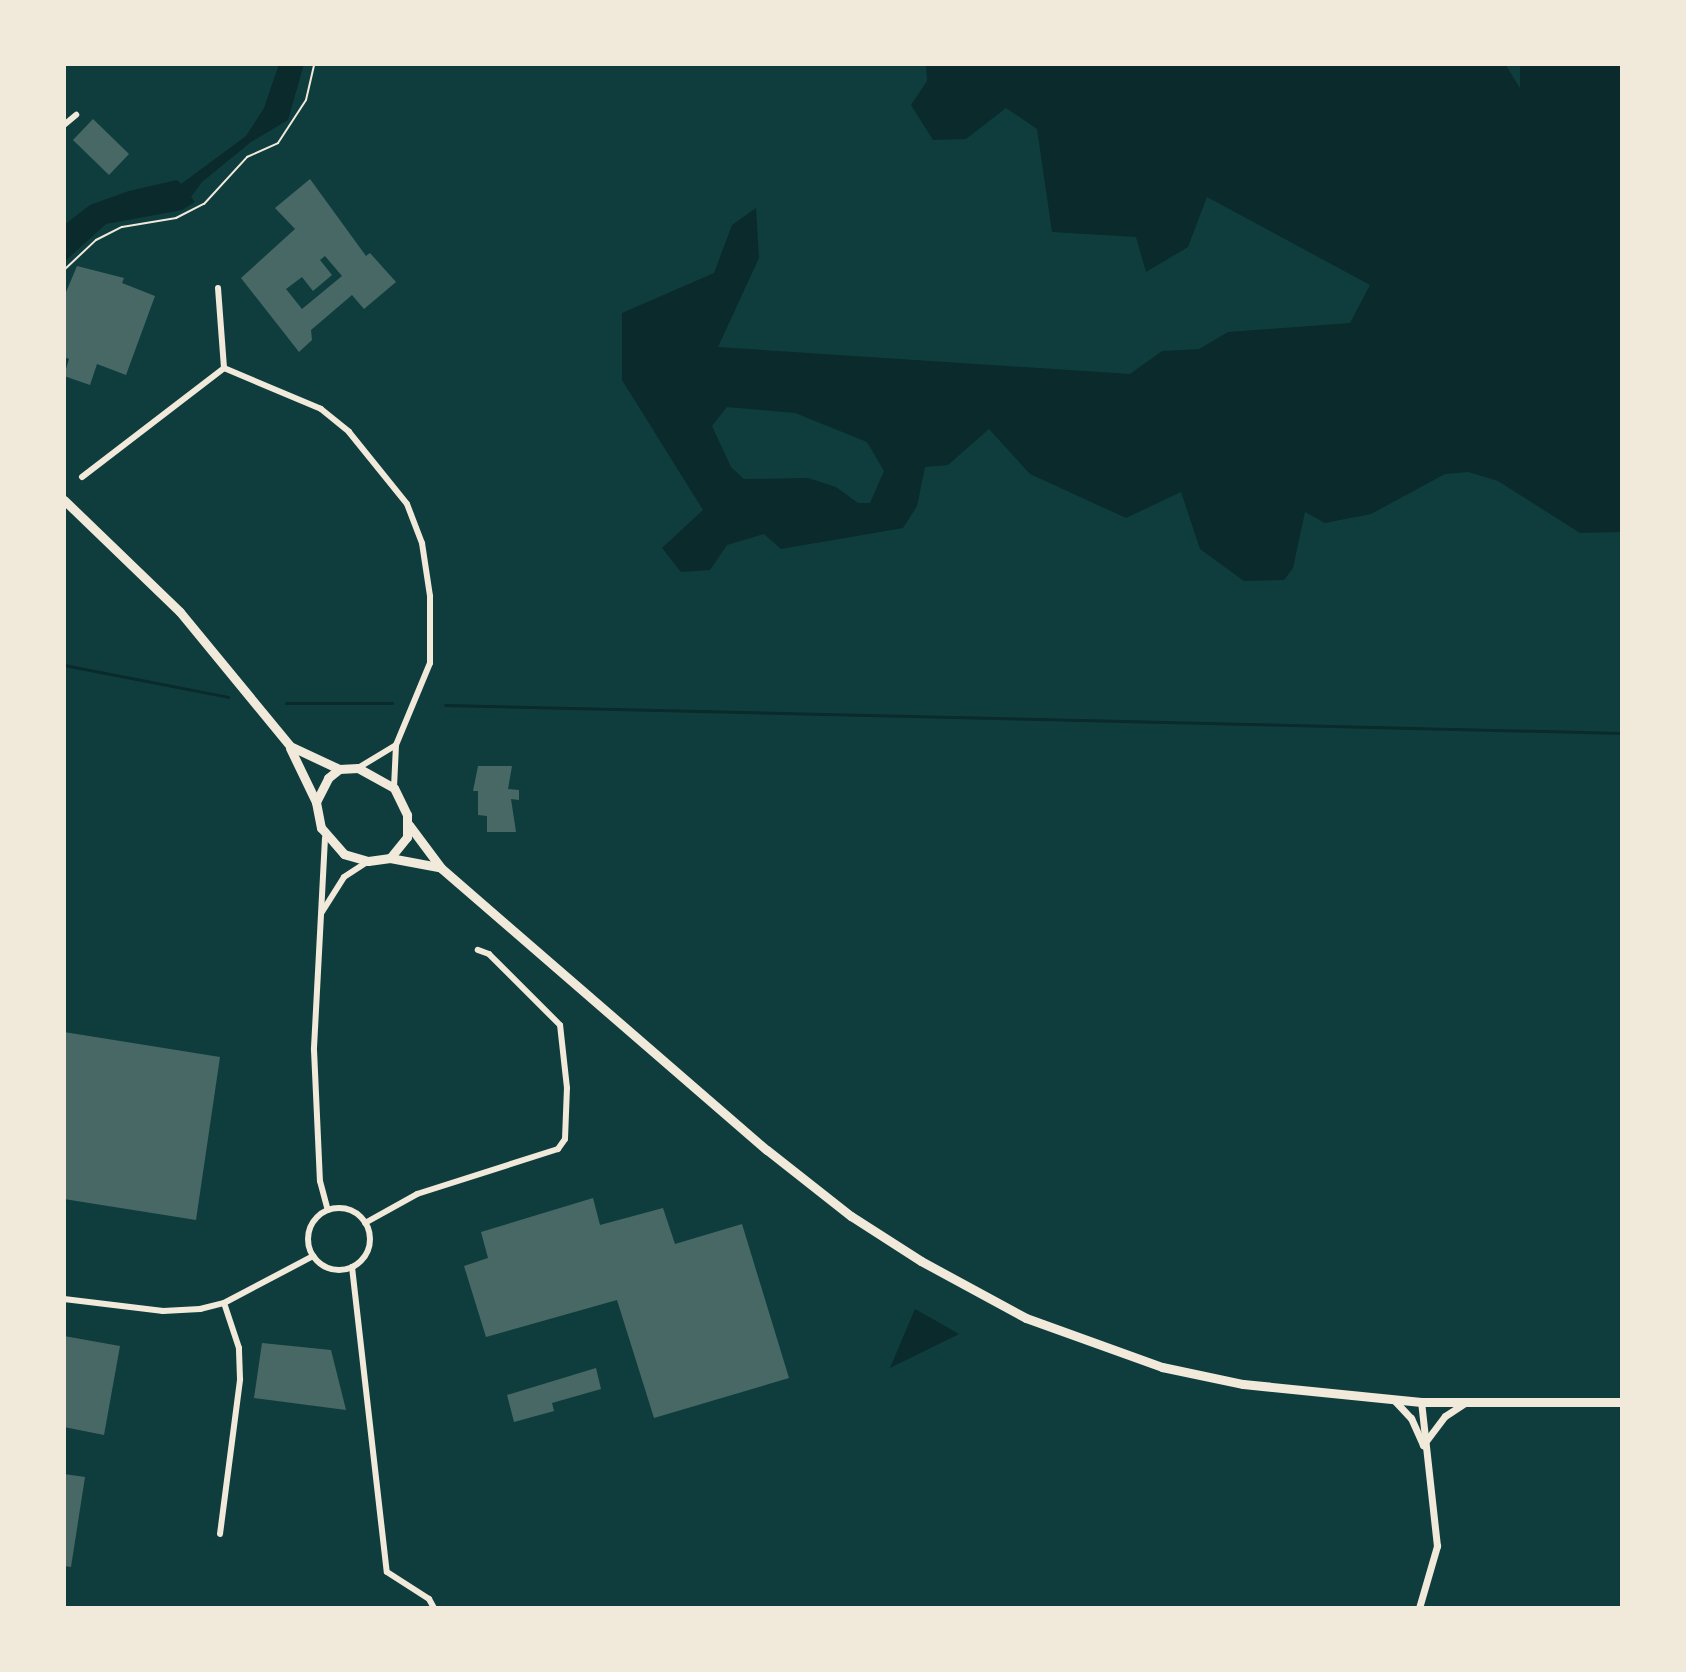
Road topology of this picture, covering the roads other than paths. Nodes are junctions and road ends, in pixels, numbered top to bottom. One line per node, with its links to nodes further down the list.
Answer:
1 (76, 115): 2 (street)
2 (64, 125)
3 (218, 288): 4 (street)
4 (224, 368): 5 (street); 7 (street)
5 (82, 477)
6 (64, 500): 8 (highway)
7 (396, 745): 9 (street); 11 (street)
8 (290, 746): 10 (highway); 12 (highway)
9 (358, 768): 10 (highway); 11 (highway)
10 (339, 769): 12 (highway)
11 (394, 788): 13 (highway)
12 (316, 802): 14 (highway)
13 (409, 825): 15 (highway); 17 (highway)
14 (325, 838): 16 (highway); 18 (street)
15 (390, 858): 16 (highway); 17 (highway)
16 (368, 861): 18 (street)
17 (441, 868): 26 (highway)
18 (320, 915): 20 (street)
19 (478, 950): 21 (street)
20 (328, 1210): 21 (street); 22 (street)
21 (365, 1223): 23 (street)
22 (313, 1256): 23 (street); 25 (street)
23 (352, 1267): 32 (street)
24 (64, 1299): 25 (street)
25 (224, 1303): 31 (street)
26 (1394, 1400): 27 (highway); 30 (street)
27 (1421, 1402): 28 (highway); 30 (street)
28 (1467, 1402): 29 (highway); 30 (street)
29 (1622, 1402)
30 (1423, 1445): 33 (street)
31 (220, 1534)
32 (434, 1608)
33 (1419, 1608)

